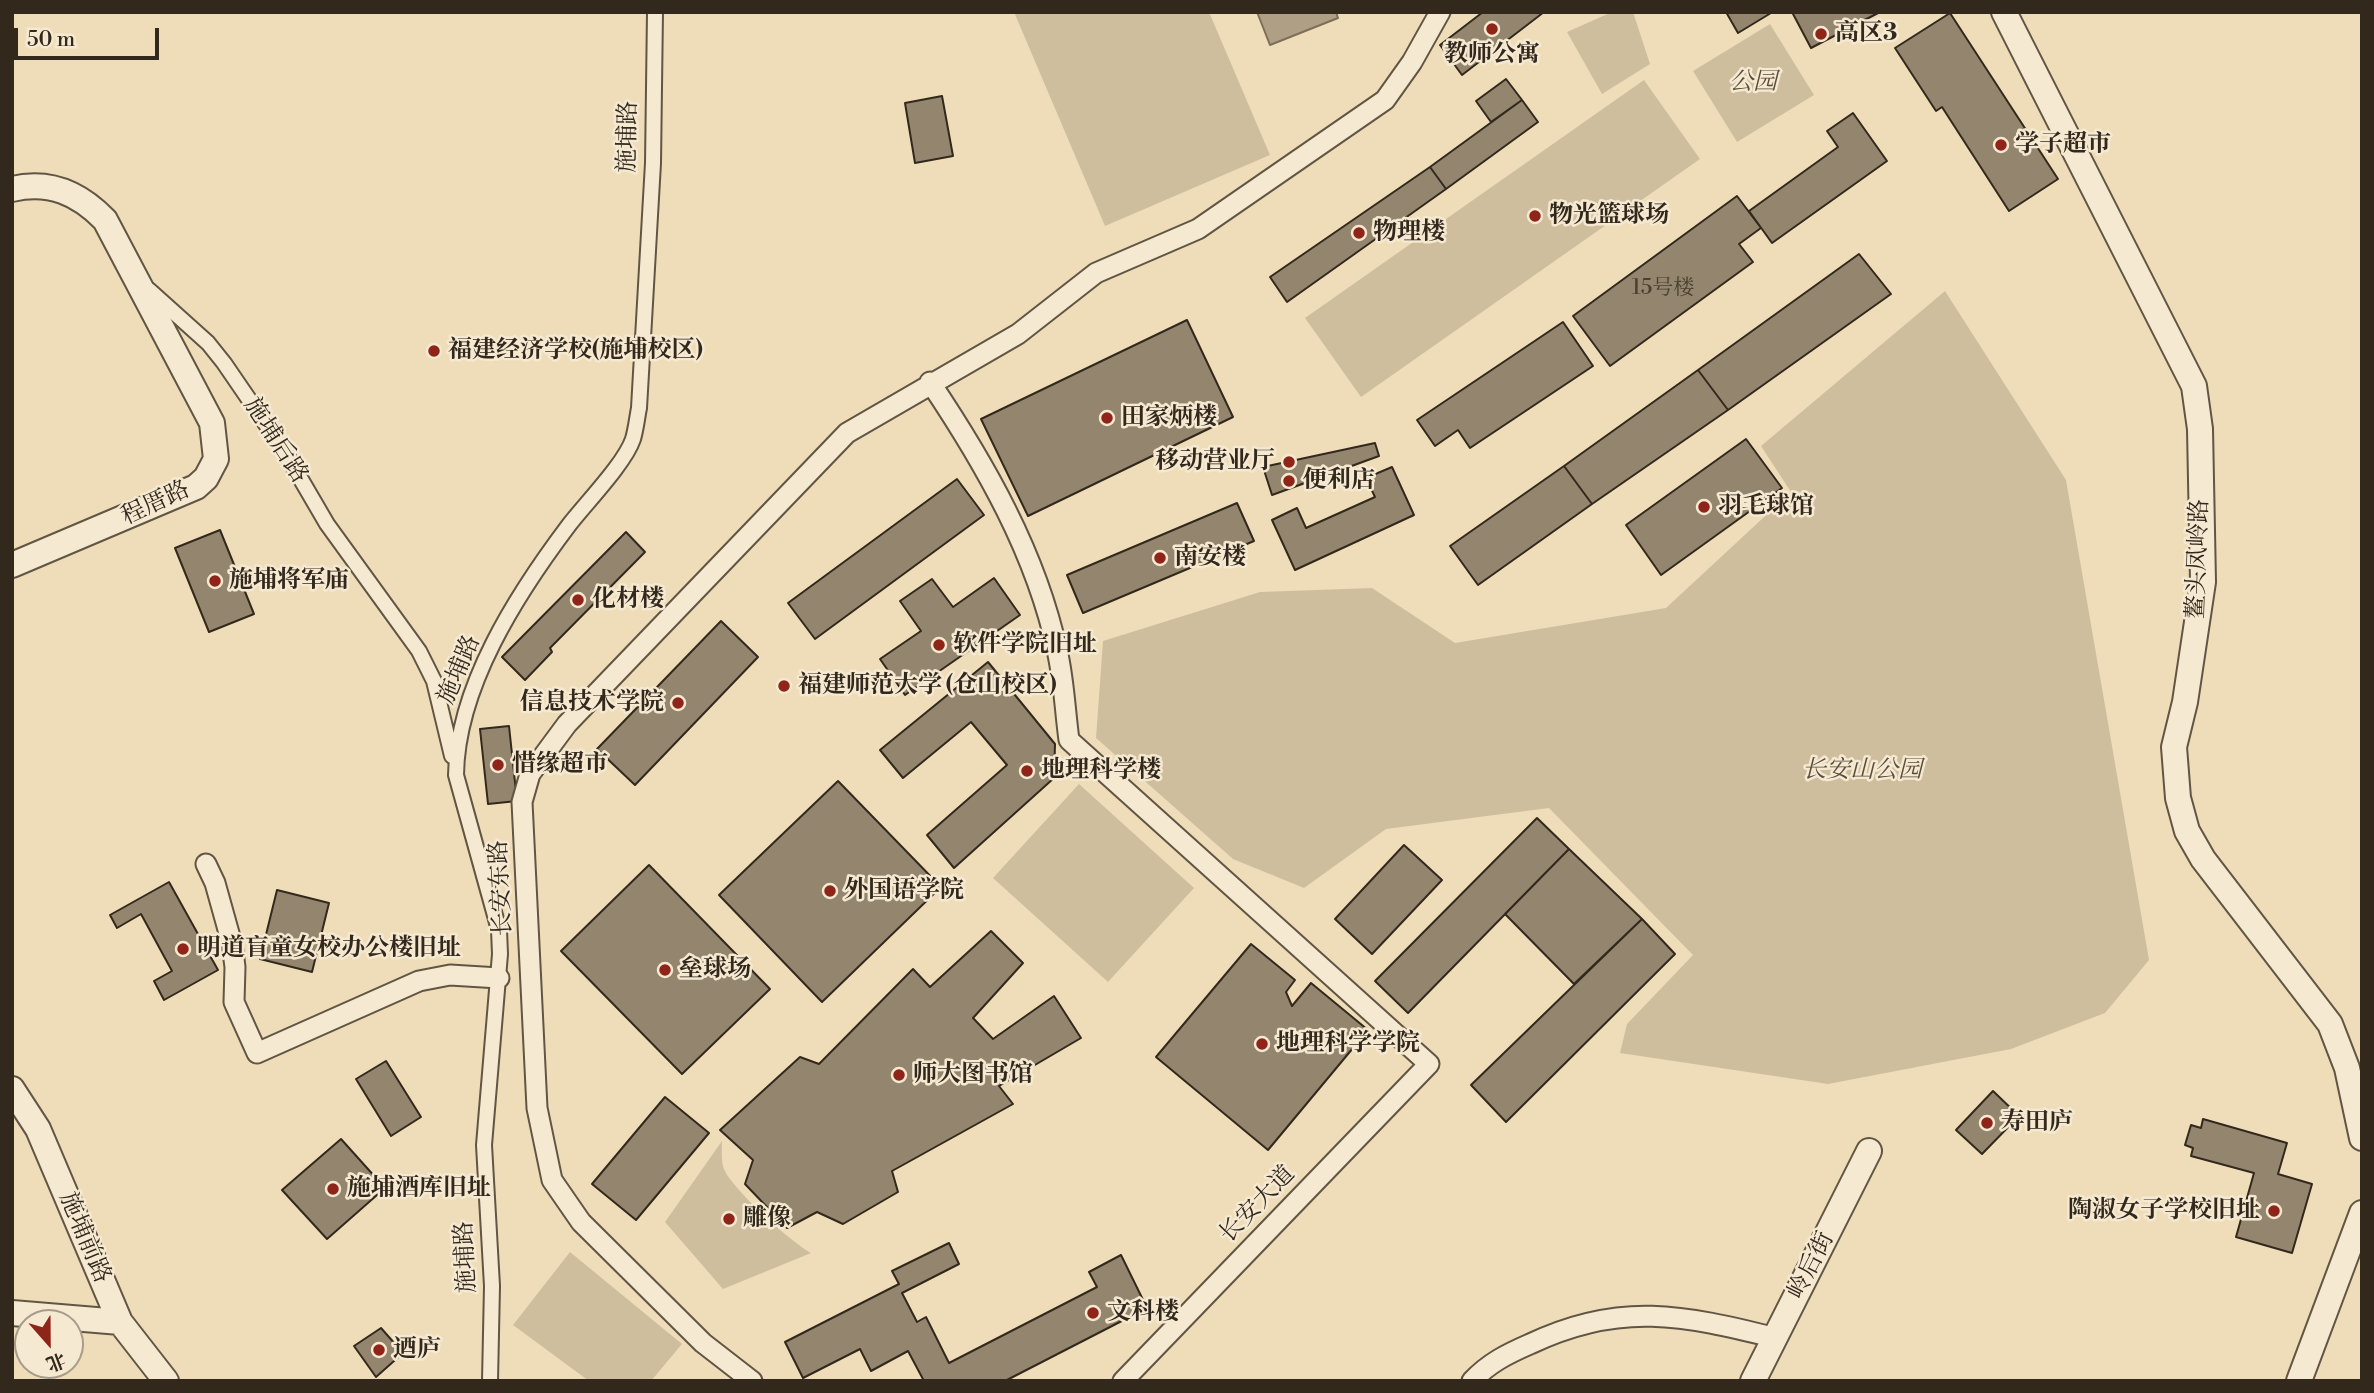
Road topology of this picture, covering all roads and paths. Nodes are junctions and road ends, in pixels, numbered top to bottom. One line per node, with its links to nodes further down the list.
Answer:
1 (655, 12): 8 (street, 施埔路)
2 (1440, 12): 6 (street, 长安东路)
3 (2004, 12): 12 (street, 鳌头凤岭路)
4 (12, 189): 5 (street, 施埔后路)
5 (132, 275): 7 (street, 程厝路); 8 (street, 施埔后路)
6 (930, 382): 20 (street, 长安东路); 21 (street, 长安大道)
7 (12, 565)
8 (456, 775): 10 (street, 施埔路)
9 (206, 864): 10 (street)
10 (499, 978): 19 (street, 施埔路)
11 (12, 1089): 16 (street, 施埔前路)
12 (2362, 1138)
13 (1869, 1151): 17 (street, 岭后街)
14 (2362, 1213): 24 (street)
15 (12, 1314): 16 (street)
16 (120, 1322): 18 (street, 施埔前路)
17 (1776, 1338): 22 (street); 23 (street, 岭后街)
18 (166, 1381)
19 (490, 1381)
20 (752, 1381)
21 (1123, 1381)
22 (1472, 1381)
23 (1753, 1381)
24 (2299, 1381)

